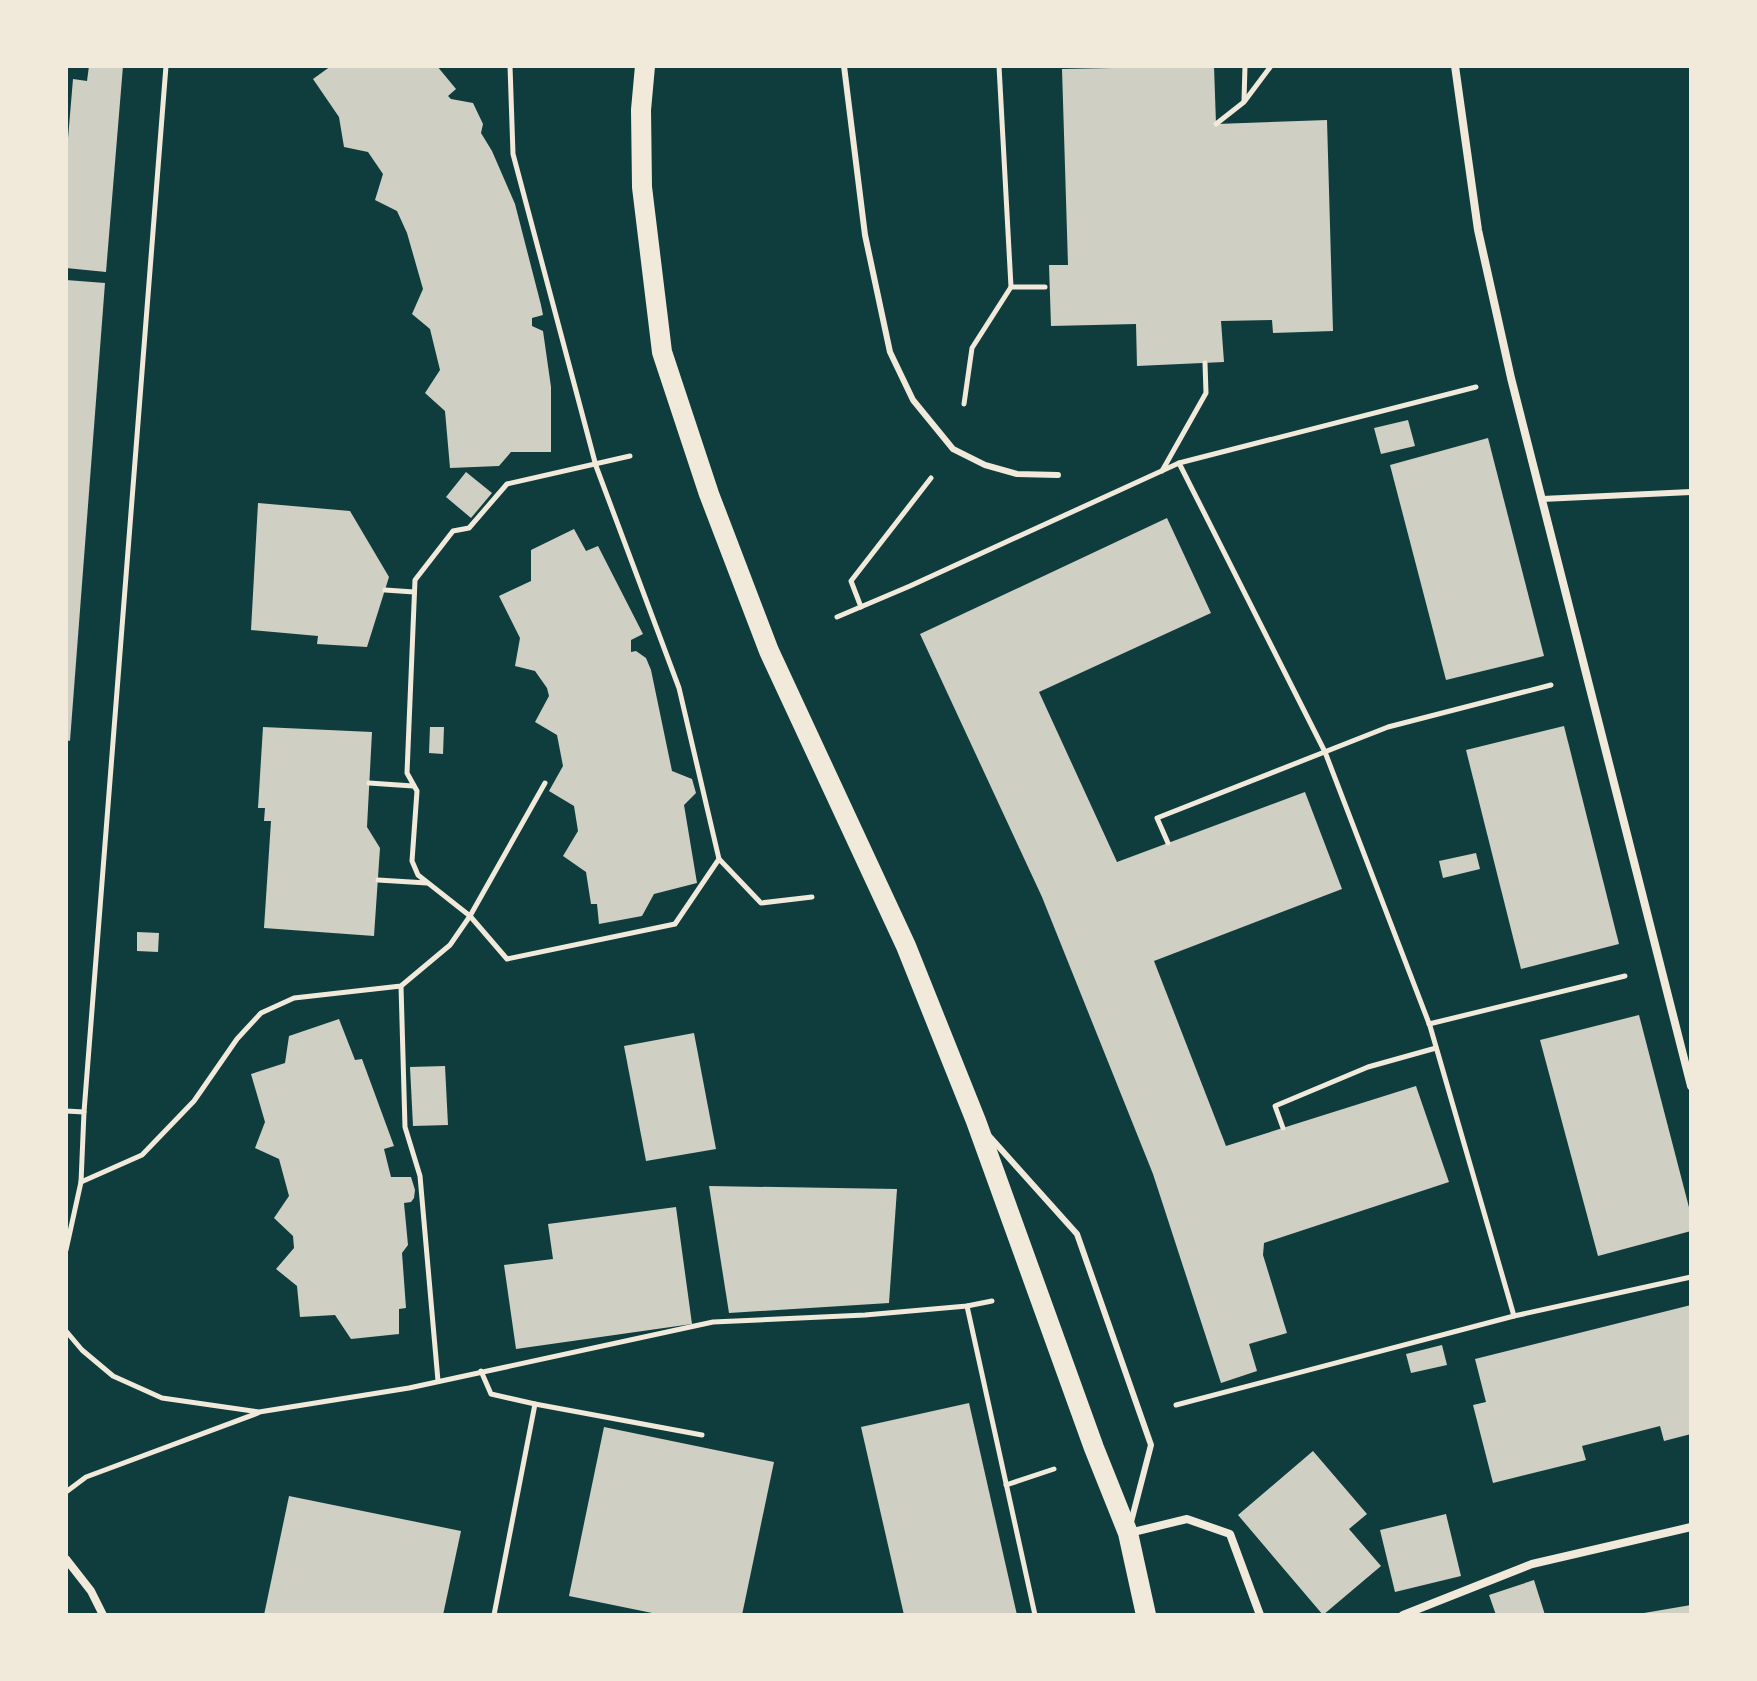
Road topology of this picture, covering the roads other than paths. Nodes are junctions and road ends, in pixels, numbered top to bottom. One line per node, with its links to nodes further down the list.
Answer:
1 (645, 66): 8 (main road)
2 (844, 66): 4 (lane)
3 (1455, 66): 6 (street)
4 (1058, 475)
5 (1691, 492): 6 (lane)
6 (1542, 499): 7 (street)
7 (1691, 1086)
8 (976, 1121): 10 (main road); 10 (lane)
9 (1691, 1527): 15 (street)
10 (1128, 1533): 13 (main road); 14 (street)
11 (66, 1559): 12 (street)
12 (103, 1615)
13 (1146, 1615)
14 (1260, 1615)
15 (1403, 1615)

